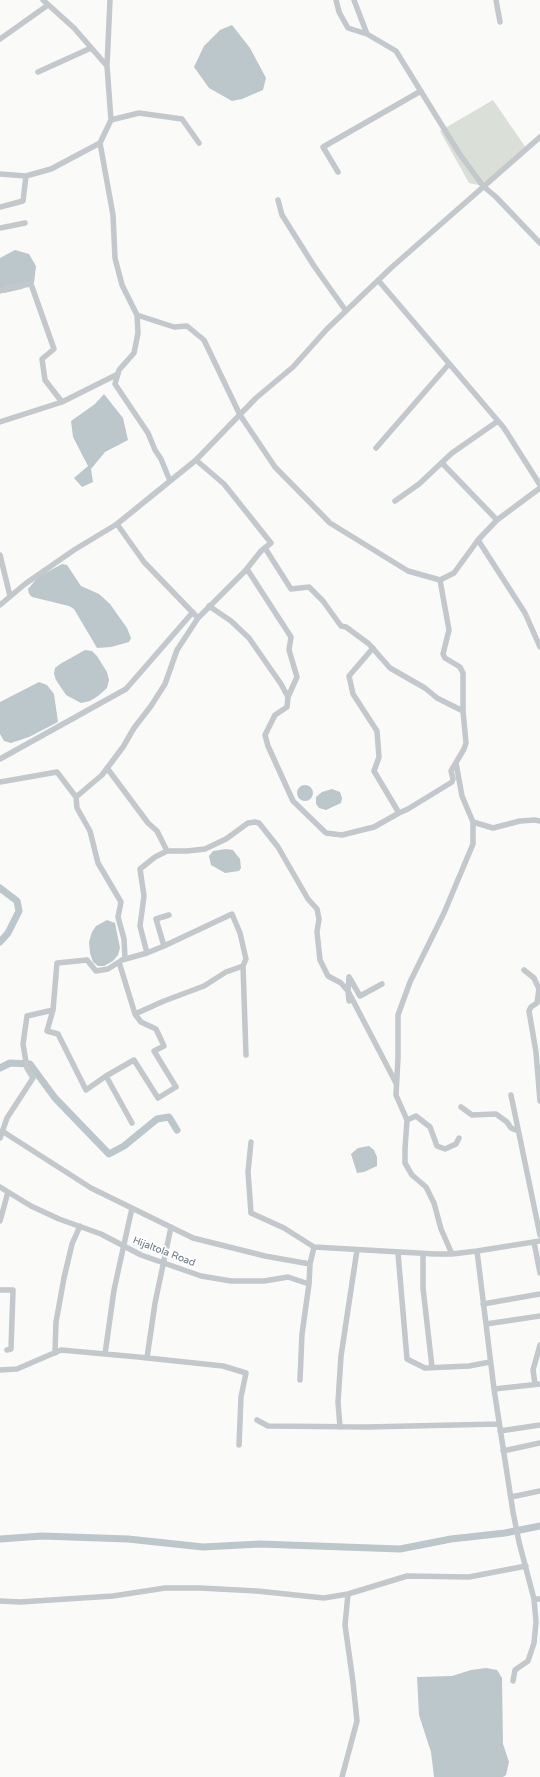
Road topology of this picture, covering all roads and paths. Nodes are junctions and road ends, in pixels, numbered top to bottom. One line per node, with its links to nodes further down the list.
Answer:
1 (43, 0): 6 (street)
2 (110, 0): 11 (street)
3 (336, 0): 8 (street)
4 (354, 0): 8 (street)
5 (496, 0): 7 (street)
6 (48, 5): 9 (street); 10 (street)
7 (500, 22)
8 (367, 34): 13 (street)
9 (0, 39)
10 (91, 48): 11 (street); 12 (street)
11 (107, 66): 14 (street)
12 (38, 72)
13 (421, 91): 18 (street); 21 (street)
14 (111, 120): 16 (street); 17 (street)
15 (540, 137): 21 (street)
16 (100, 143): 20 (street); 30 (street)
17 (199, 143)
18 (338, 172)
19 (0, 174): 20 (street)
20 (26, 176): 23 (street)
21 (483, 186): 26 (street); 27 (street)
22 (278, 200): 29 (street)
23 (0, 206)
24 (25, 223): 25 (street)
25 (0, 228)
26 (540, 243)
27 (378, 280): 29 (street); 31 (street)
28 (0, 291): 33 (street)
29 (346, 311): 34 (street)
30 (137, 315): 32 (street); 34 (street)
31 (449, 364): 35 (street); 37 (street)
32 (118, 374): 33 (street); 40 (street)
33 (62, 402): 36 (street)
34 (240, 415): 38 (street); 49 (street)
35 (498, 420): 39 (street); 41 (street)
36 (0, 422)
37 (376, 448)
38 (196, 460): 40 (street); 46 (street)
39 (442, 463): 42 (street); 43 (street)
40 (170, 481): 44 (street)
41 (540, 487): 43 (street)
42 (395, 501)
43 (497, 520): 45 (street)
44 (117, 524): 51 (street); 54 (street)
45 (478, 540): 49 (street); 56 (street)
46 (265, 548): 48 (street); 57 (street)
47 (0, 556): 51 (street)
48 (246, 569): 53 (street); 58 (street)
49 (440, 580): 59 (street)
50 (0, 596): 52 (street)
51 (10, 596): 52 (street)
52 (1, 604)
53 (209, 606): 55 (street); 58 (street)
54 (193, 612): 55 (street); 60 (street)
55 (198, 618): 62 (street)
56 (540, 647)
57 (373, 648): 59 (street); 65 (street)
58 (288, 697): 65 (street)
59 (463, 711): 61 (street)
60 (0, 759)
61 (456, 763): 65 (street); 67 (street)
62 (107, 768): 64 (street); 68 (street)
63 (0, 782): 64 (street)
64 (76, 797): 72 (street)
65 (399, 813)
66 (540, 821): 67 (street)
67 (472, 822): 84 (street)
68 (167, 851): 71 (street); 77 (street)
69 (169, 915): 70 (street)
70 (164, 946): 71 (street); 74 (street)
71 (147, 953): 72 (street)
72 (125, 958): 73 (street)
73 (119, 962): 80 (street); 81 (street)
74 (243, 966): 81 (street); 82 (street)
75 (524, 970): 79 (street)
76 (382, 984): 77 (street)
77 (348, 990): 78 (street); 84 (street)
78 (349, 1001)
79 (539, 1003): 85 (street)
80 (53, 1010): 83 (street); 91 (street)
81 (135, 1014): 83 (street)
82 (246, 1056)
83 (106, 1076): 90 (street)
84 (396, 1083): 89 (street)
85 (540, 1094): 87 (street)
86 (511, 1095): 92 (street)
87 (540, 1101)
88 (461, 1107): 92 (street)
89 (407, 1120): 94 (street); 110 (street)
90 (132, 1122)
91 (2, 1131): 93 (street); 98 (street)
92 (518, 1131): 102 (street)
93 (0, 1138)
94 (459, 1138)
95 (250, 1142): 105 (street)
96 (0, 1187): 97 (street, Hijaltola Road)
97 (8, 1192): 99 (street); 100 (street, Hijaltola Road)
98 (132, 1208): 101 (street); 104 (street)
99 (0, 1221)
100 (80, 1226): 104 (street, Hijaltola Road); 122 (street)
101 (171, 1227): 111 (street); 112 (street)
102 (540, 1235)
103 (537, 1242): 107 (street); 113 (street)
104 (123, 1246): 111 (street, Hijaltola Road); 123 (street)
105 (314, 1247): 106 (street); 112 (street)
106 (358, 1250): 108 (street); 134 (street)
107 (477, 1251): 110 (street); 117 (street)
108 (398, 1253): 109 (street); 126 (street)
109 (422, 1254): 110 (street); 126 (street)
110 (452, 1254)
111 (164, 1263): 114 (street, Hijaltola Road); 124 (street)
112 (310, 1264): 114 (street)
113 (540, 1273)
114 (309, 1284): 128 (street)
115 (0, 1290): 121 (street)
116 (540, 1294): 117 (street)
117 (483, 1304): 119 (street)
118 (540, 1316): 119 (street)
119 (486, 1324): 125 (street)
120 (540, 1345): 129 (street)
121 (8, 1350)
122 (55, 1353): 123 (street); 127 (street)
123 (105, 1354): 124 (street)
124 (147, 1358): 137 (street)
125 (490, 1362): 126 (street); 130 (street)
126 (432, 1368)
127 (0, 1370)
128 (300, 1380)
129 (537, 1384): 130 (street)
130 (494, 1389): 132 (street)
131 (257, 1420): 134 (street)
132 (499, 1424): 134 (street); 135 (street)
133 (540, 1425): 135 (street)
134 (340, 1426)
135 (500, 1431): 138 (street)
136 (540, 1443): 138 (street)
137 (239, 1445)
138 (503, 1451): 140 (street)
139 (540, 1491): 140 (street)
140 (511, 1497): 141 (street)
141 (526, 1566): 142 (street); 143 (street)
142 (348, 1594): 144 (street); 146 (street)
143 (537, 1599): 145 (street)
144 (0, 1601)
145 (512, 1681)
146 (342, 1777)

